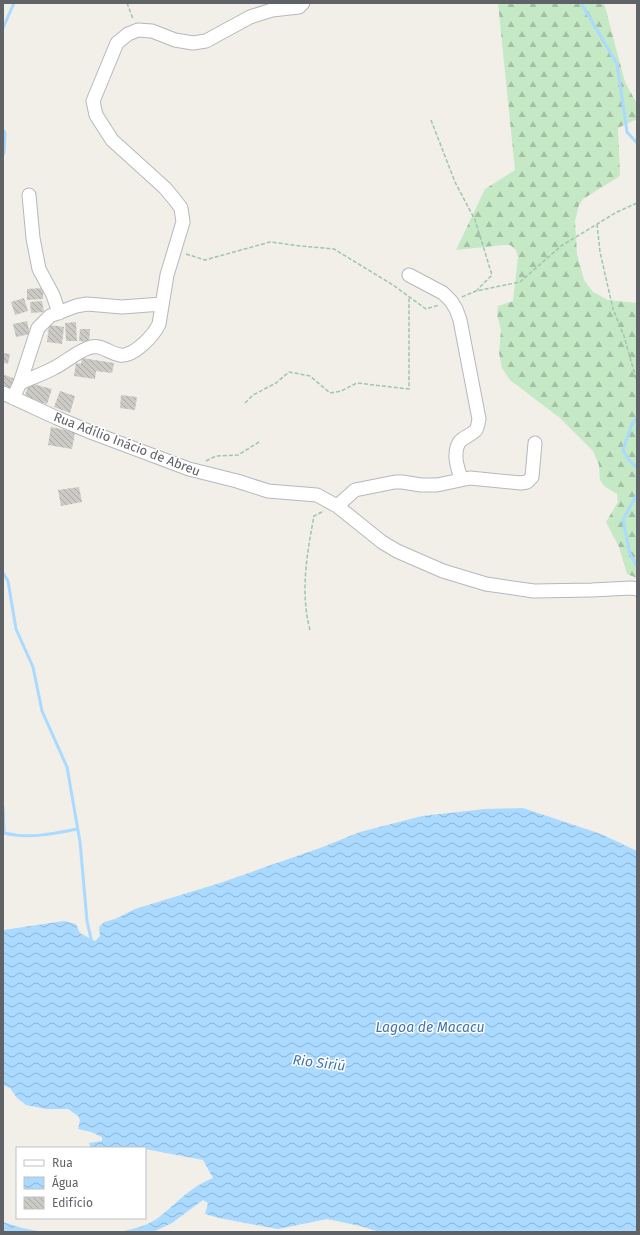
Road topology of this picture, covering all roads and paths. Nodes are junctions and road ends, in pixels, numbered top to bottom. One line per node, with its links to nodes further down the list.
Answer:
1 (127, 3): 3 (path)
2 (303, 3): 3 (street)
3 (138, 30): 8 (street)
4 (430, 120): 10 (path)
5 (29, 195): 14 (street)
6 (637, 203): 7 (path)
7 (597, 224): 10 (path); 15 (path)
8 (176, 250): 11 (path); 13 (street)
9 (409, 275): 12 (street)
10 (476, 291): 12 (path)
11 (409, 296): 12 (path); 18 (path)
12 (451, 301): 22 (street)
13 (162, 304): 14 (street); 16 (street)
14 (59, 313): 16 (street)
15 (637, 382)
16 (20, 383): 17 (street)
17 (8, 395): 21 (street, Rua Adílio Inácio de Abreu)
18 (245, 404)
19 (259, 442): 21 (path)
20 (535, 443): 22 (street)
21 (190, 469): 23 (street, Rua Adílio Inácio de Abreu)
22 (461, 479): 23 (street)
23 (337, 506): 24 (street, Rua Adílio Inácio de Abreu); 25 (path)
24 (637, 589)
25 (310, 630)

